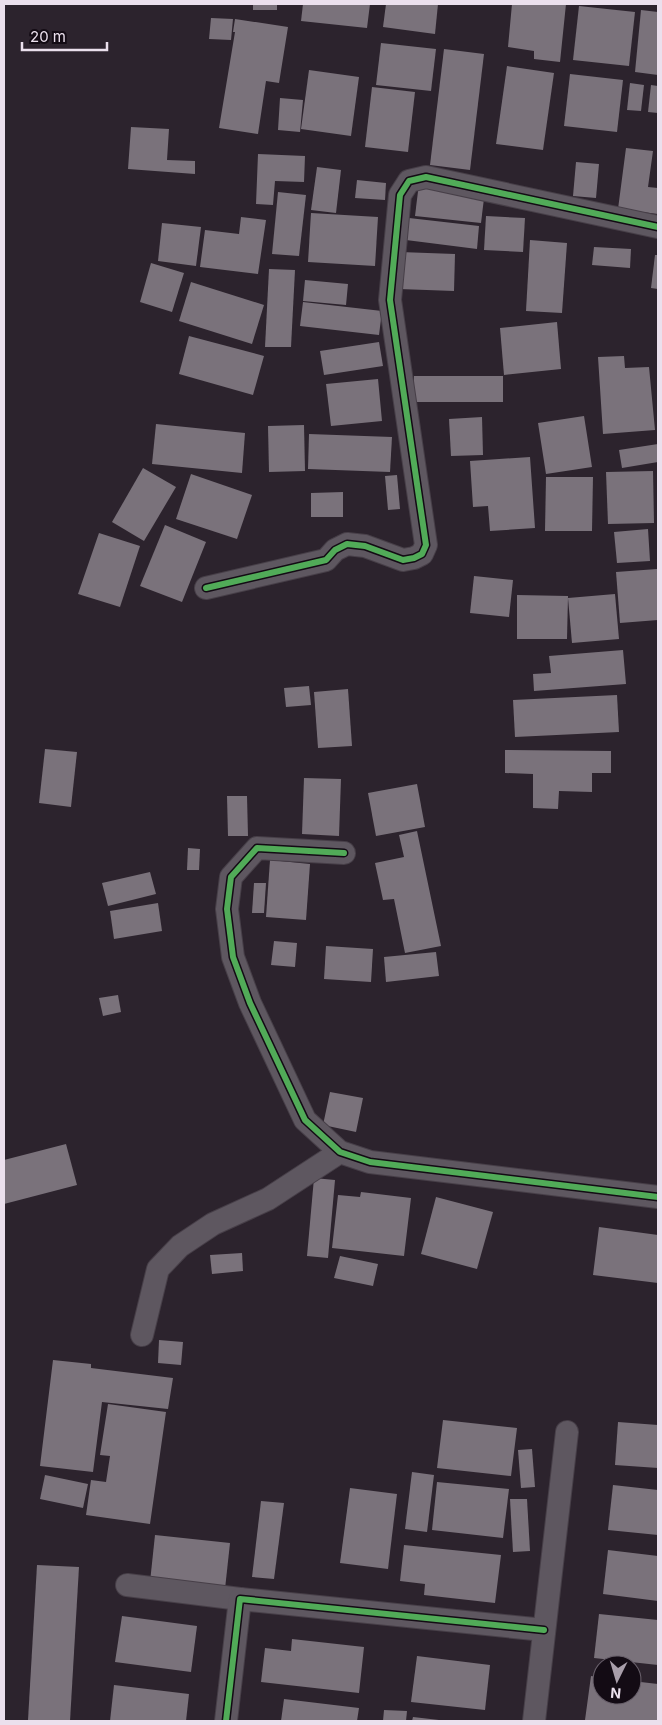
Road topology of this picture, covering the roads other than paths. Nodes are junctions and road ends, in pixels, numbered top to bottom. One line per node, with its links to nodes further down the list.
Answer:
1 (658, 227): 2 (street)
2 (206, 588)
3 (344, 853): 4 (street)
4 (340, 1152): 5 (street); 6 (street)
5 (658, 1197)
6 (142, 1335)
7 (567, 1432): 10 (street)
8 (127, 1585): 9 (street)
9 (240, 1599): 10 (street); 11 (street)
10 (544, 1630): 12 (street)
11 (226, 1721)
12 (534, 1721)

